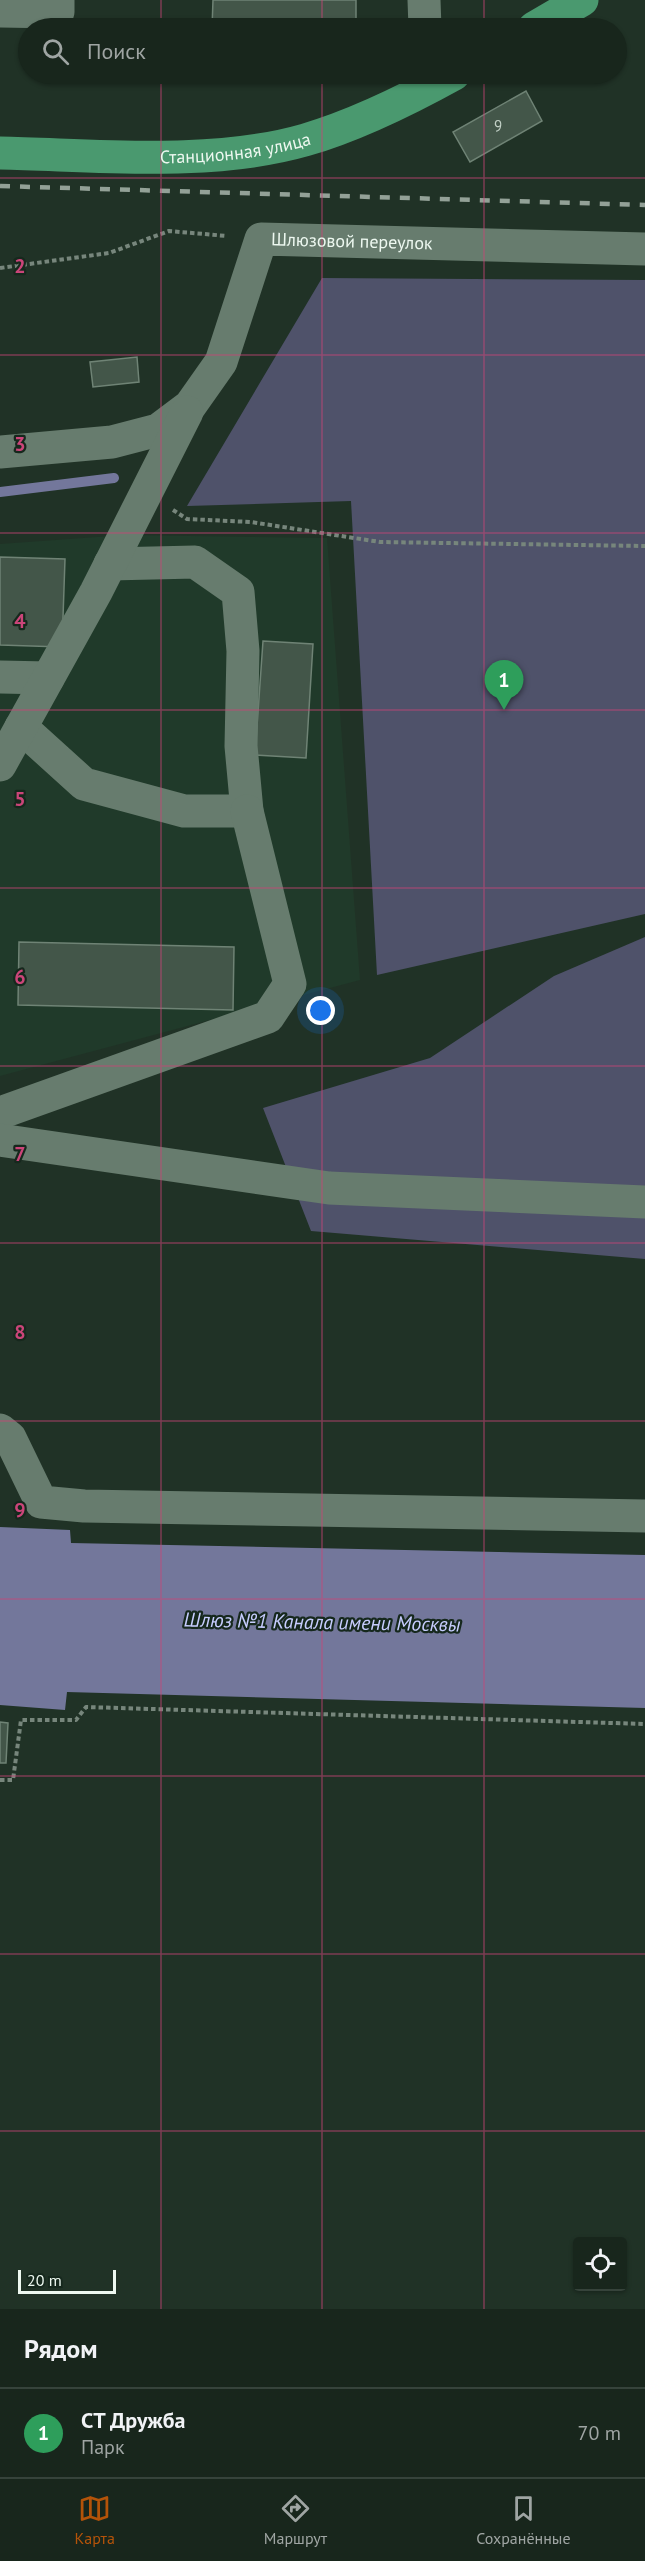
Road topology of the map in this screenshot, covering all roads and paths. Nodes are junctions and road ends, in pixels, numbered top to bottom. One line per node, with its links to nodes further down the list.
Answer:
1 (58, 0): 4 (street)
2 (424, 0): 5 (street)
3 (582, 0): 6 (main road)
4 (9, 7)
5 (425, 18)
6 (551, 18)
7 (427, 84): 8 (main road, Станционная улица)
8 (0, 153)
9 (261, 239): 10 (street, Шлюзовой переулок); 11 (path); 12 (street, Шлюзовой переулок)
10 (645, 249)
11 (0, 268)
12 (190, 406): 13 (street, Шлюзовой переулок); 14 (street)
13 (0, 452)
14 (146, 493): 15 (path); 16 (street)
15 (645, 546)
16 (110, 564): 18 (street); 21 (street)
17 (0, 677): 18 (street)
18 (48, 678): 19 (street)
19 (21, 728): 20 (street); 21 (street)
20 (0, 765)
21 (247, 811): 22 (street)
22 (0, 1113)
23 (0, 1140): 24 (street)
24 (645, 1202)
25 (0, 1430): 26 (street)
26 (645, 1516)
27 (645, 1724): 28 (path)
28 (0, 1780)

